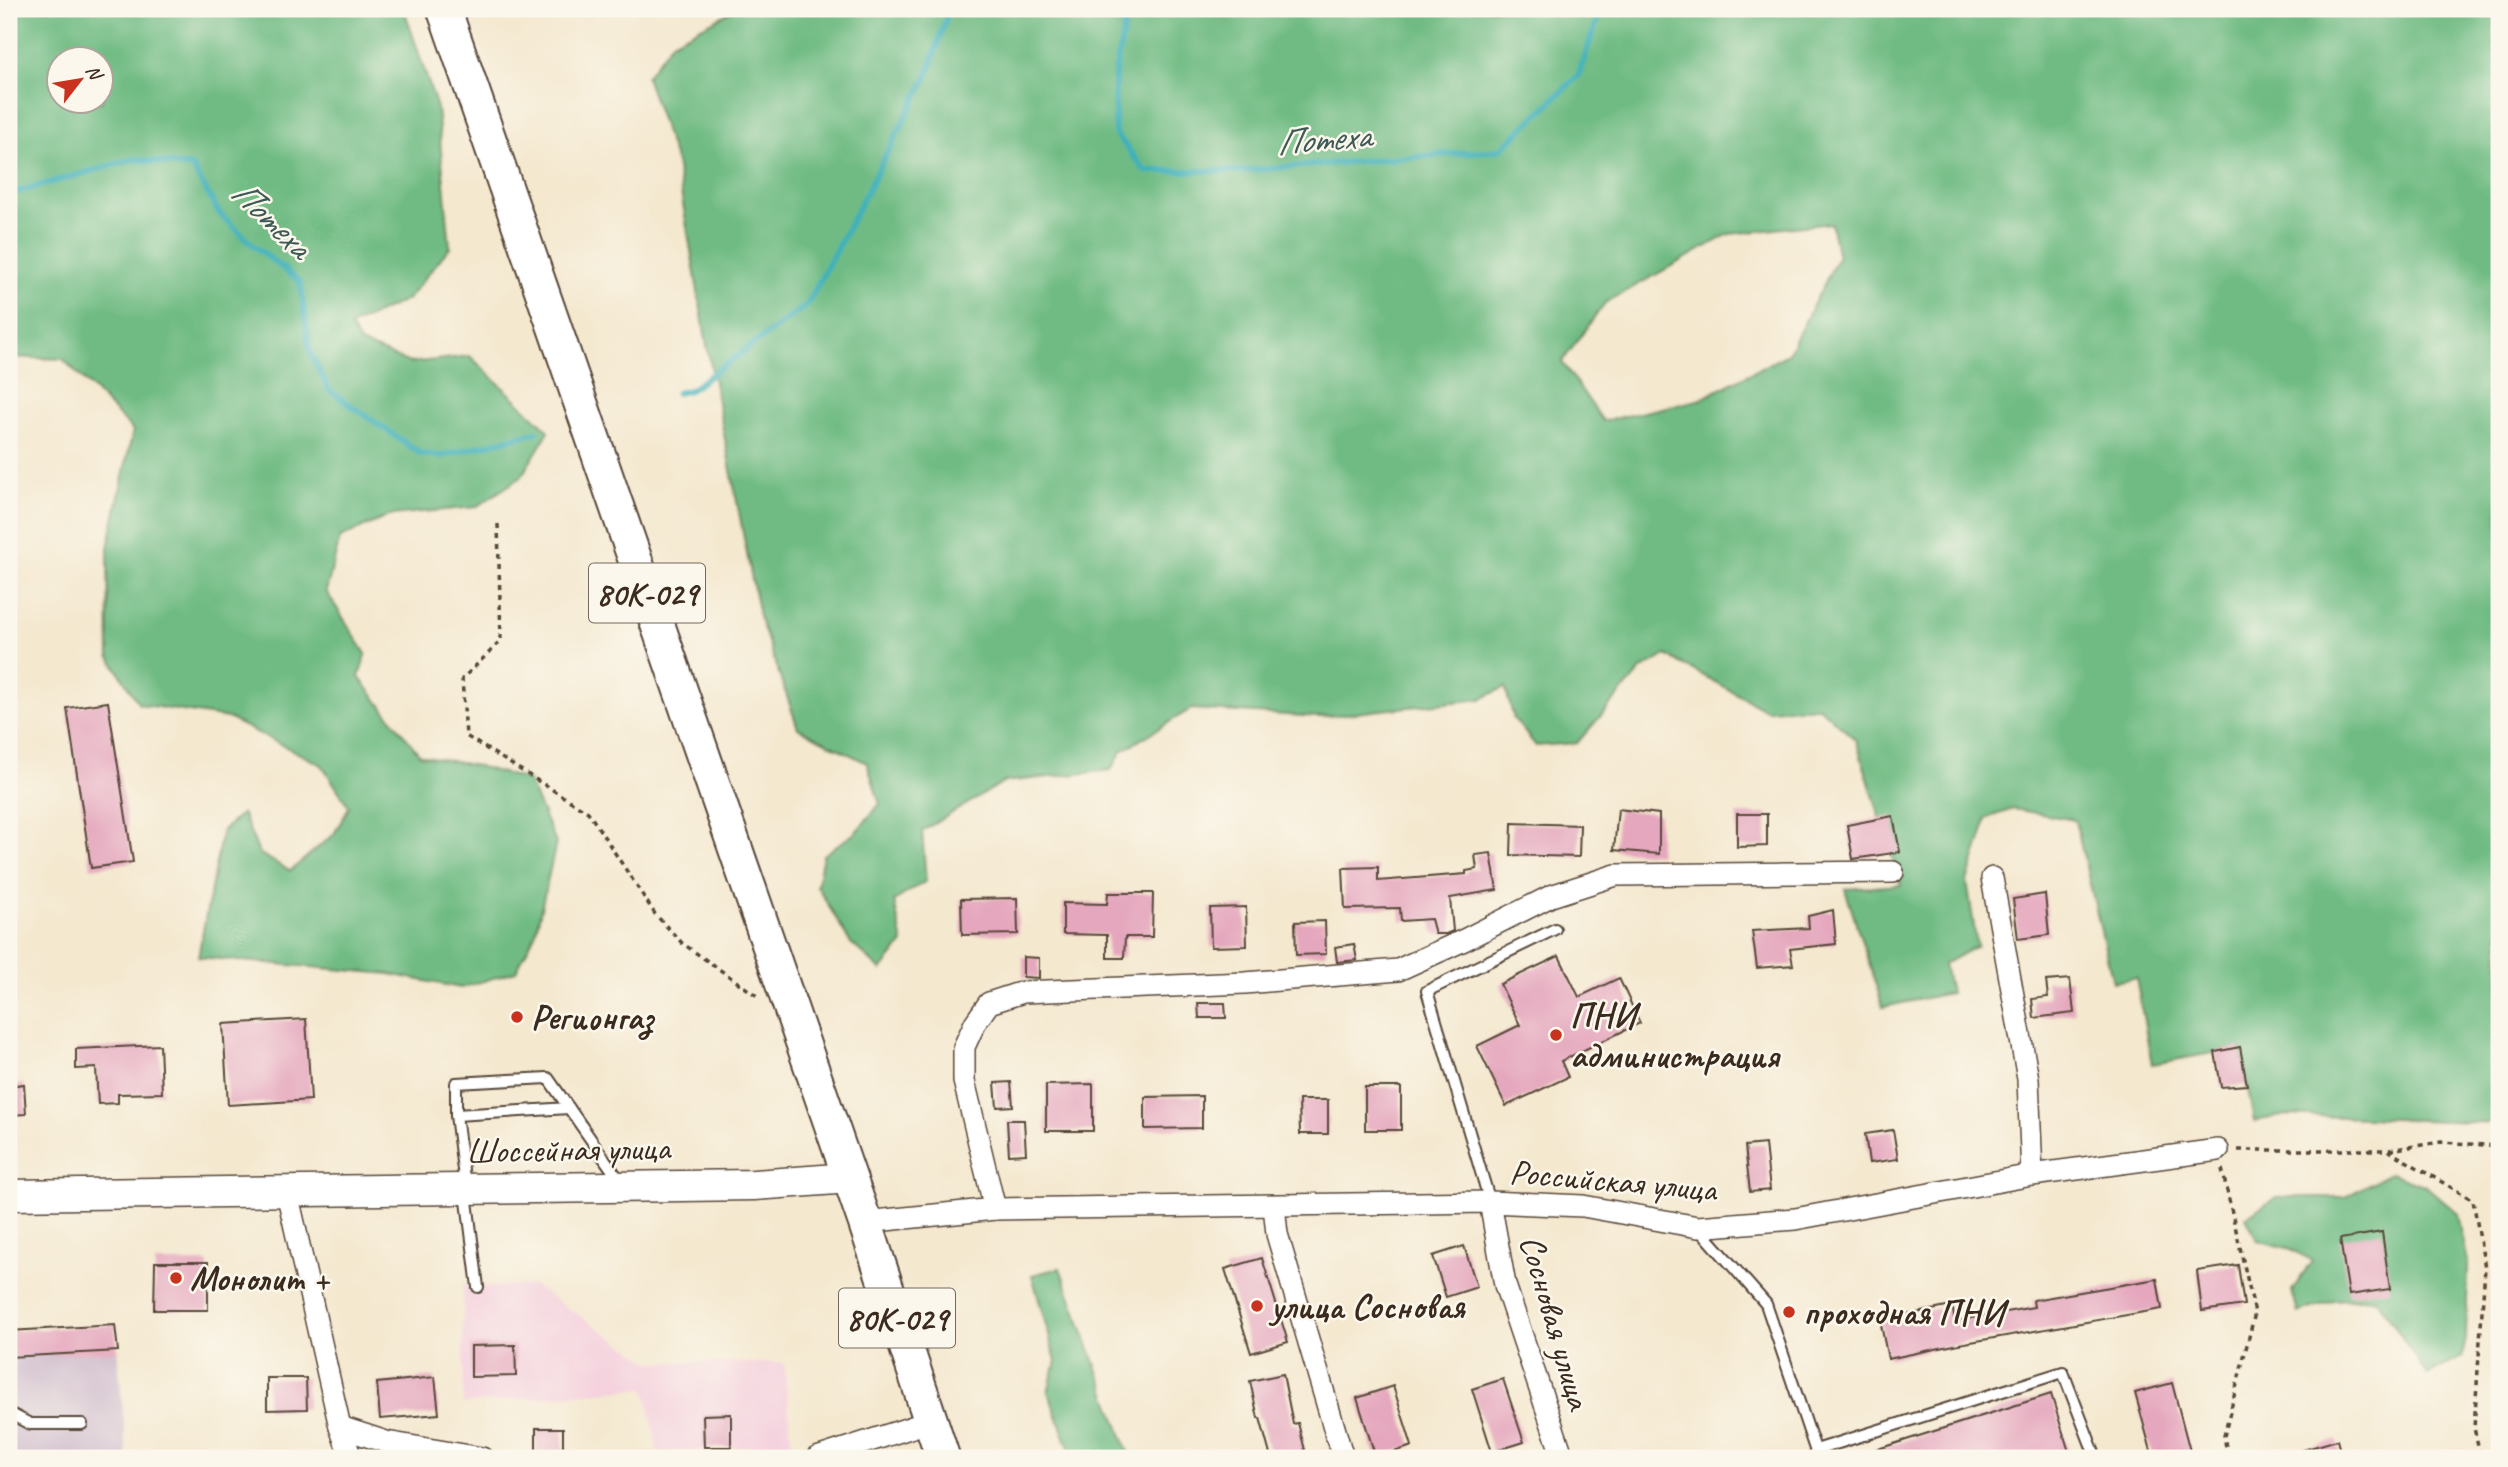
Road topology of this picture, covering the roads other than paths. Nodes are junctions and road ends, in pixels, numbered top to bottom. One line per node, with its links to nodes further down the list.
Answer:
1 (444, 9): 9 (main road, 80К-029)
2 (1893, 872): 16 (street)
3 (1992, 878): 8 (street)
4 (1555, 929): 14 (lane)
5 (569, 1108): 6 (lane); 6 (lane); 10 (lane)
6 (456, 1115): 11 (lane)
7 (2218, 1150): 8 (street, Российская улица)
8 (2032, 1175): 18 (street, Российская улица)
9 (850, 1178): 10 (street, Шоссейная улица); 17 (main road, 80К-029)
10 (624, 1186): 11 (street, Шоссейная улица)
11 (467, 1189): 12 (street, Шоссейная улица); 19 (lane)
12 (287, 1192): 13 (street, Шоссейная улица); 23 (street)
13 (9, 1195)
14 (1490, 1202): 15 (street, Российская улица); 18 (street, Российская улица); 30 (street, Сосновая улица)
15 (1274, 1206): 16 (street, Российская улица); 29 (street)
16 (995, 1209): 17 (street, Российская улица)
17 (865, 1222): 21 (main road, 80К-029)
18 (1698, 1227): 24 (lane)
19 (478, 1287)
20 (9, 1413): 22 (lane)
21 (931, 1421): 27 (street); 28 (main road, 80К-029)
22 (82, 1424)
23 (340, 1427): 25 (street); 26 (street)
24 (1817, 1454): 31 (lane)
25 (351, 1458)
26 (482, 1458)
27 (817, 1458)
28 (943, 1458)
29 (1343, 1458)
30 (1563, 1458)
31 (2096, 1458)

